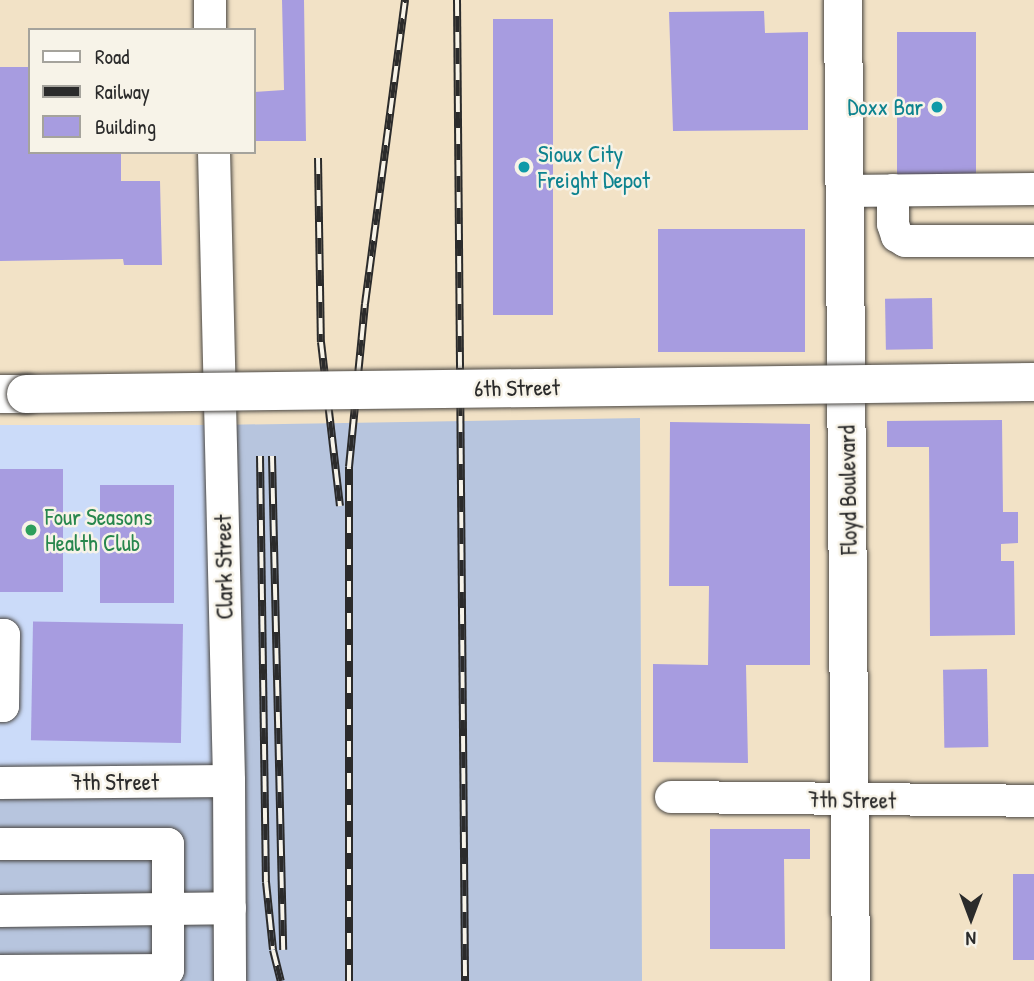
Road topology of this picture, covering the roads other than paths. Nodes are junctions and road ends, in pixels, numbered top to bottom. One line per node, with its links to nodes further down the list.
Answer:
1 (210, 0): 3 (street)
2 (843, 0): 7 (main road, Floyd Boulevard)
3 (211, 28)
4 (214, 154): 13 (street, Clark Street)
5 (1034, 189): 6 (street)
6 (892, 190): 7 (street); 8 (street)
7 (845, 191): 16 (main road, Floyd Boulevard)
8 (1034, 241)
9 (1034, 382): 10 (main road, 6th Street, bridge)
10 (13, 394)
11 (0, 635): 12 (street)
12 (0, 706)
13 (229, 781): 14 (street, 7th Street); 19 (street, Clark Street)
14 (0, 783)
15 (671, 797): 16 (street, 7th Street)
16 (851, 800): 17 (street, 7th Street); 24 (main road, Floyd Boulevard)
17 (1034, 801)
18 (0, 844): 20 (street)
19 (230, 908): 20 (street); 23 (street, Clark Street)
20 (168, 909): 21 (street); 22 (street)
21 (0, 911)
22 (0, 971)
23 (230, 981)
24 (851, 981)

